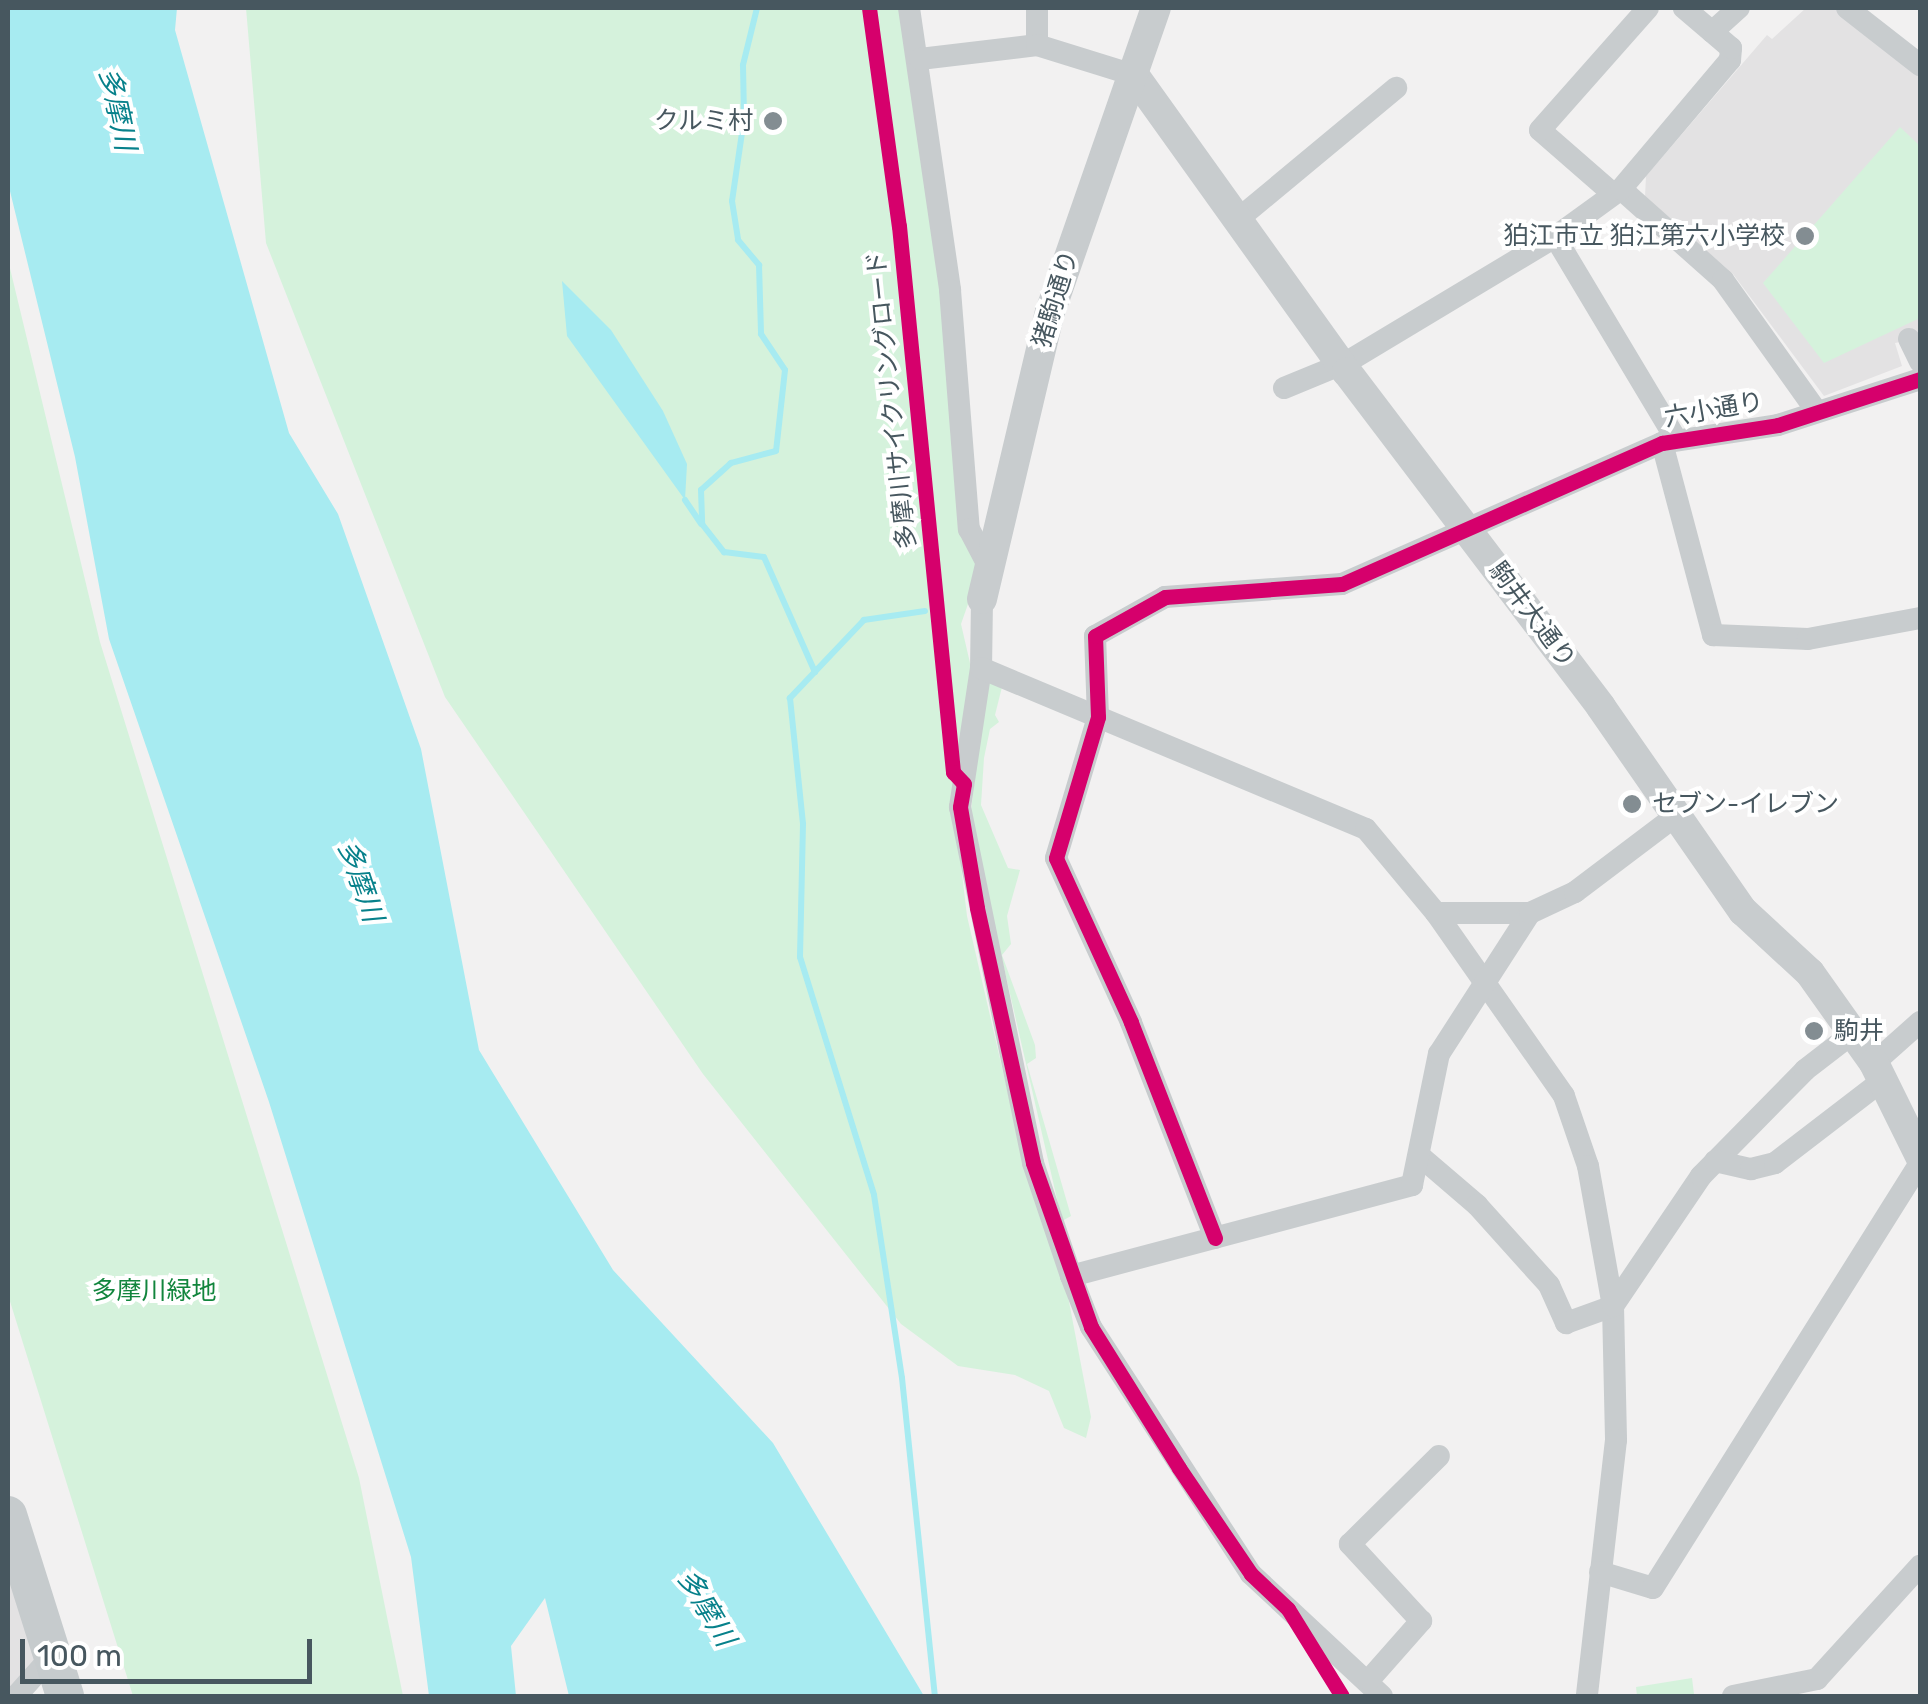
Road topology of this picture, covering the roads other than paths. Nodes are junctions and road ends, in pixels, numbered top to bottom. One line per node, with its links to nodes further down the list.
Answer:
1 (909, 8): 10 (street)
2 (1036, 8): 9 (street)
3 (1156, 8): 12 (street, 猪駒通り)
4 (1648, 8): 14 (street)
5 (1684, 8): 8 (street)
6 (1739, 8): 8 (street)
7 (1847, 8): 11 (street)
8 (1712, 32): 14 (street)
9 (1037, 45): 10 (street); 12 (street)
10 (920, 59): 25 (street)
11 (1920, 64)
12 (1134, 75): 15 (street, 駒井大通り); 25 (street, 猪駒通り)
13 (1396, 88): 15 (street)
14 (1616, 190): 16 (street); 22 (street)
15 (1236, 220): 19 (street, 駒井大通り)
16 (1555, 238): 19 (street); 23 (street)
17 (1909, 339): 18 (street)
18 (1920, 362)
19 (1342, 364): 21 (street); 24 (street, 駒井大通り)
20 (1920, 379): 22 (street, 六小通り)
21 (1284, 388)
22 (1817, 412): 23 (street, 六小通り)
23 (1669, 441): 24 (street, 六小通り); 26 (street)
24 (1465, 527): 28 (street, 六小通り); 29 (street, 駒井大通り)
25 (986, 584): 27 (street)
26 (1920, 618)
27 (981, 668): 28 (street); 40 (street)
28 (1098, 716): 30 (street); 39 (street)
29 (1678, 814): 31 (street); 34 (street, 駒井大通り)
30 (1436, 913): 31 (street); 32 (street)
31 (1530, 914): 32 (street)
32 (1482, 984): 36 (street); 41 (street)
33 (1920, 1022): 35 (street)
34 (1853, 1033): 35 (street, 駒井大通り); 38 (street)
35 (1878, 1072): 37 (street, 駒井大通り); 38 (street)
36 (1421, 1157): 39 (street); 41 (street)
37 (1920, 1159): 45 (street)
38 (1715, 1162): 41 (street)
39 (1215, 1238): 40 (street)
40 (1071, 1276): 47 (street)
41 (1613, 1306): 45 (street)
42 (1439, 1456): 47 (street)
43 (8, 1515): 46 (main road)
44 (1920, 1566): 48 (street)
45 (1600, 1572): 51 (street)
46 (51, 1657): 49 (street); 50 (main road)
47 (1376, 1689)
48 (1788, 1691): 52 (street)
49 (16, 1696)
50 (65, 1696)
51 (1588, 1696)
52 (1734, 1696)

